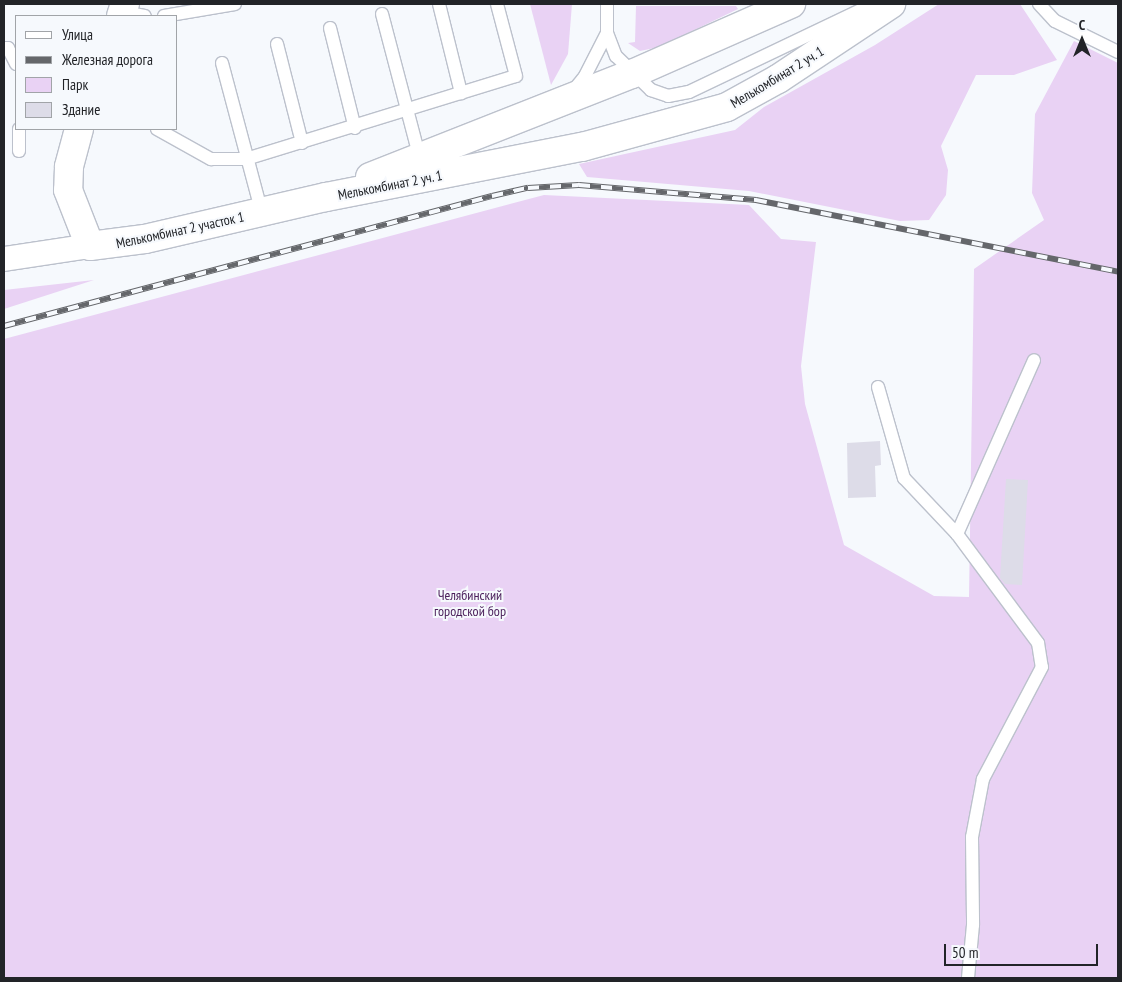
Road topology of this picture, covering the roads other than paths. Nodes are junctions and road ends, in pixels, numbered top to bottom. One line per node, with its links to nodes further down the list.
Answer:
1 (235, 4): 9 (lane)
2 (439, 4): 20 (lane)
3 (496, 4): 20 (lane)
4 (607, 4): 13 (lane)
5 (791, 4): 19 (street, Мелькомбинат 2 уч. 1)
6 (874, 4): 19 (lane)
7 (890, 4): 31 (street, Мелькомбинат 2 уч. 1)
8 (1039, 4): 16 (lane)
9 (202, 7): 11 (lane)
10 (382, 14): 22 (lane)
11 (168, 15)
12 (330, 28): 23 (lane)
13 (607, 33): 19 (lane); 21 (lane)
14 (276, 44): 27 (lane)
15 (4, 48): 17 (lane)
16 (1118, 52)
17 (15, 62)
18 (222, 63): 30 (lane)
19 (632, 74): 21 (street, Мелькомбинат 2 уч. 1)
20 (462, 93): 22 (lane)
21 (566, 100): 29 (street, Мелькомбинат 2 уч. 1)
22 (407, 111): 23 (lane); 29 (lane)
23 (355, 128): 27 (lane)
24 (19, 130): 28 (lane)
25 (79, 130): 33 (street)
26 (159, 130): 30 (lane)
27 (302, 143): 30 (lane)
28 (18, 151)
29 (420, 156): 31 (street, Мелькомбинат 2 уч. 1)
30 (246, 159): 32 (lane)
31 (326, 197): 32 (street, Мелькомбинат 2 участок 1)
32 (262, 213): 33 (street, Мелькомбинат 2 участок 1)
33 (90, 246): 34 (street, Мелькомбинат 2 участок 1)
34 (4, 260)
35 (1034, 360): 37 (lane)
36 (878, 387): 37 (lane)
37 (957, 534): 38 (lane)
38 (968, 978)

